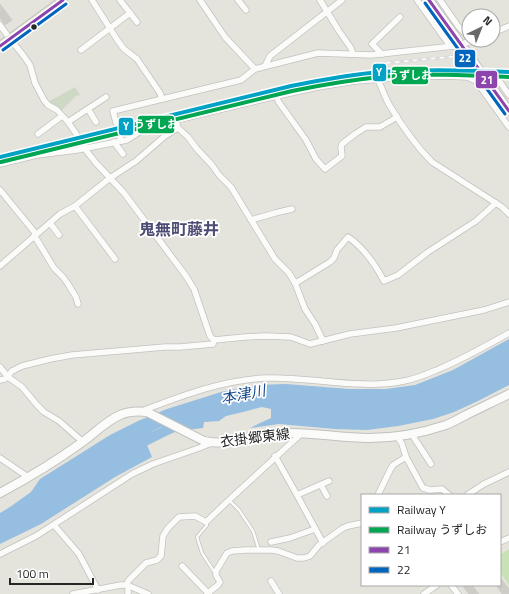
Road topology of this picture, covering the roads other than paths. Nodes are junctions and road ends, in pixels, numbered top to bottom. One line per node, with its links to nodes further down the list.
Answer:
1 (63, 0): 19 (main road)
2 (92, 0): 17 (street)
3 (120, 0): 13 (street)
4 (200, 0): 27 (street)
5 (238, 0): 11 (street)
6 (320, 0): 12 (street)
7 (342, 0): 12 (street)
8 (416, 0): 22 (street)
9 (429, 0): 35 (main road)
10 (440, 0): 18 (street)
11 (246, 10)
12 (327, 11): 24 (street); 26 (street)
13 (130, 13): 15 (street); 17 (street)
14 (400, 17): 25 (street)
15 (137, 22)
16 (0, 25): 19 (street)
17 (110, 28): 23 (street); 33 (street)
18 (461, 29)
19 (10, 39): 21 (main road); 36 (street)
20 (461, 43): 22 (street, bridge)
21 (0, 46)
22 (452, 46): 25 (street)
23 (81, 50)
24 (353, 54): 25 (street); 26 (street)
25 (382, 54)
26 (265, 66): 27 (street)
27 (255, 69): 33 (street)
28 (378, 80): 29 (street); 31 (street); 37 (street)
29 (478, 81): 30 (street, bridge); 41 (street)
30 (509, 95)
31 (277, 96): 37 (street); 38 (street)
32 (106, 97): 34 (street)
33 (162, 99): 44 (street)
34 (88, 109): 39 (street); 40 (street)
35 (509, 111)
36 (62, 116): 39 (street); 43 (street)
37 (397, 117): 51 (street)
38 (176, 121): 42 (street); 44 (street)
39 (68, 122): 46 (street)
40 (96, 122)
41 (509, 127)
42 (178, 128): 49 (street); 55 (street)
43 (38, 134)
44 (121, 141): 45 (street)
45 (114, 142): 46 (street); 47 (street)
46 (85, 149): 48 (street); 49 (street)
47 (123, 154)
48 (0, 164)
49 (110, 178): 52 (street); 65 (street)
50 (0, 190): 57 (street)
51 (496, 203): 54 (street); 61 (street)
52 (75, 206): 56 (street); 59 (street)
53 (292, 209): 55 (street)
54 (509, 214)
55 (251, 220): 61 (street)
56 (50, 223): 57 (street); 58 (street)
57 (35, 235): 60 (street); 63 (street)
58 (60, 235)
59 (115, 259)
60 (0, 266)
61 (295, 283): 66 (street)
62 (509, 302): 66 (street)
63 (78, 304)
64 (509, 333): 71 (street)
65 (214, 340): 66 (street); 68 (street)
66 (323, 341)
67 (0, 367): 68 (street)
68 (8, 377): 69 (street); 75 (street)
69 (0, 380)
70 (509, 394): 73 (main road, 衣掛郷東線)
71 (145, 412): 75 (main road); 76 (main road, 衣掛郷東線)
72 (302, 432): 74 (main road, 衣掛郷東線); 76 (main road, 衣掛郷東線); 77 (street)
73 (411, 433): 74 (main road, 衣掛郷東線); 80 (street)
74 (397, 436): 78 (street)
75 (82, 442): 82 (main road)
76 (207, 442): 94 (street)
77 (275, 456): 89 (street); 91 (street)
78 (406, 457): 86 (street); 87 (street)
79 (0, 458): 82 (street)
80 (430, 464)
81 (509, 472): 88 (street)
82 (28, 477): 85 (main road)
83 (329, 481): 84 (street)
84 (321, 485): 89 (street); 90 (street)
85 (0, 493)
86 (378, 494)
87 (449, 494)
88 (469, 494)
89 (297, 495): 95 (street)
90 (326, 496)
91 (229, 500): 92 (street); 98 (lane)
92 (206, 522): 101 (lane); 103 (street)
93 (361, 523): 97 (street)
94 (54, 525): 99 (street); 106 (street)
95 (315, 529): 96 (street); 97 (street)
96 (271, 542)
97 (322, 543): 98 (street)
98 (259, 550): 101 (street)
99 (0, 554)
100 (182, 566): 110 (street)
101 (216, 573): 110 (street)
102 (271, 581): 111 (street)
103 (127, 585): 106 (street); 108 (street); 109 (street)
104 (436, 586): 112 (street)
105 (452, 586): 113 (street)
106 (98, 590): 107 (street)
107 (73, 594)
108 (128, 594)
109 (148, 594)
110 (207, 594)
111 (279, 594)
112 (424, 594)
113 (458, 594)

